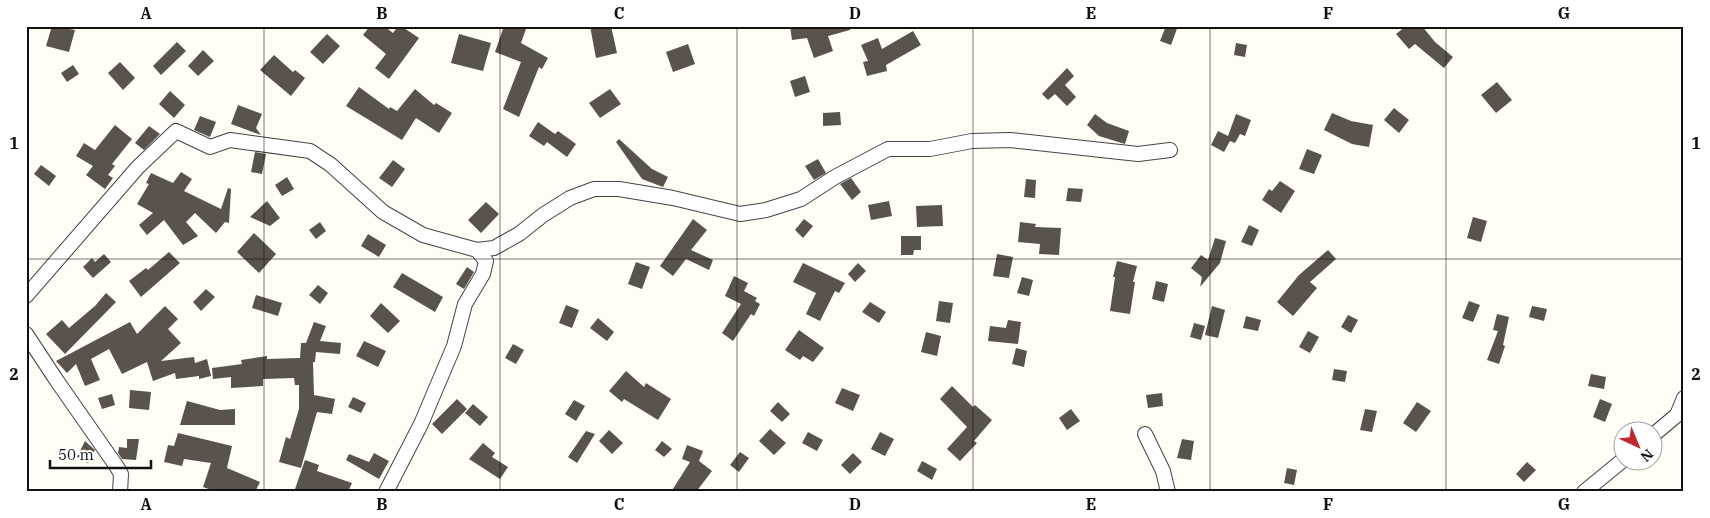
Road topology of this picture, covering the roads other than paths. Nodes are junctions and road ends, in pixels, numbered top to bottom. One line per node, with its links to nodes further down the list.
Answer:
1 (1170, 150): 2 (street)
2 (476, 250): 3 (street); 11 (street)
3 (26, 296)
4 (26, 334): 10 (street)
5 (1684, 398): 6 (street)
6 (1680, 414): 7 (street)
7 (1662, 428)
8 (1145, 434): 12 (street)
9 (1612, 468): 13 (street)
10 (120, 492)
11 (386, 492)
12 (1168, 492)
13 (1584, 492)

